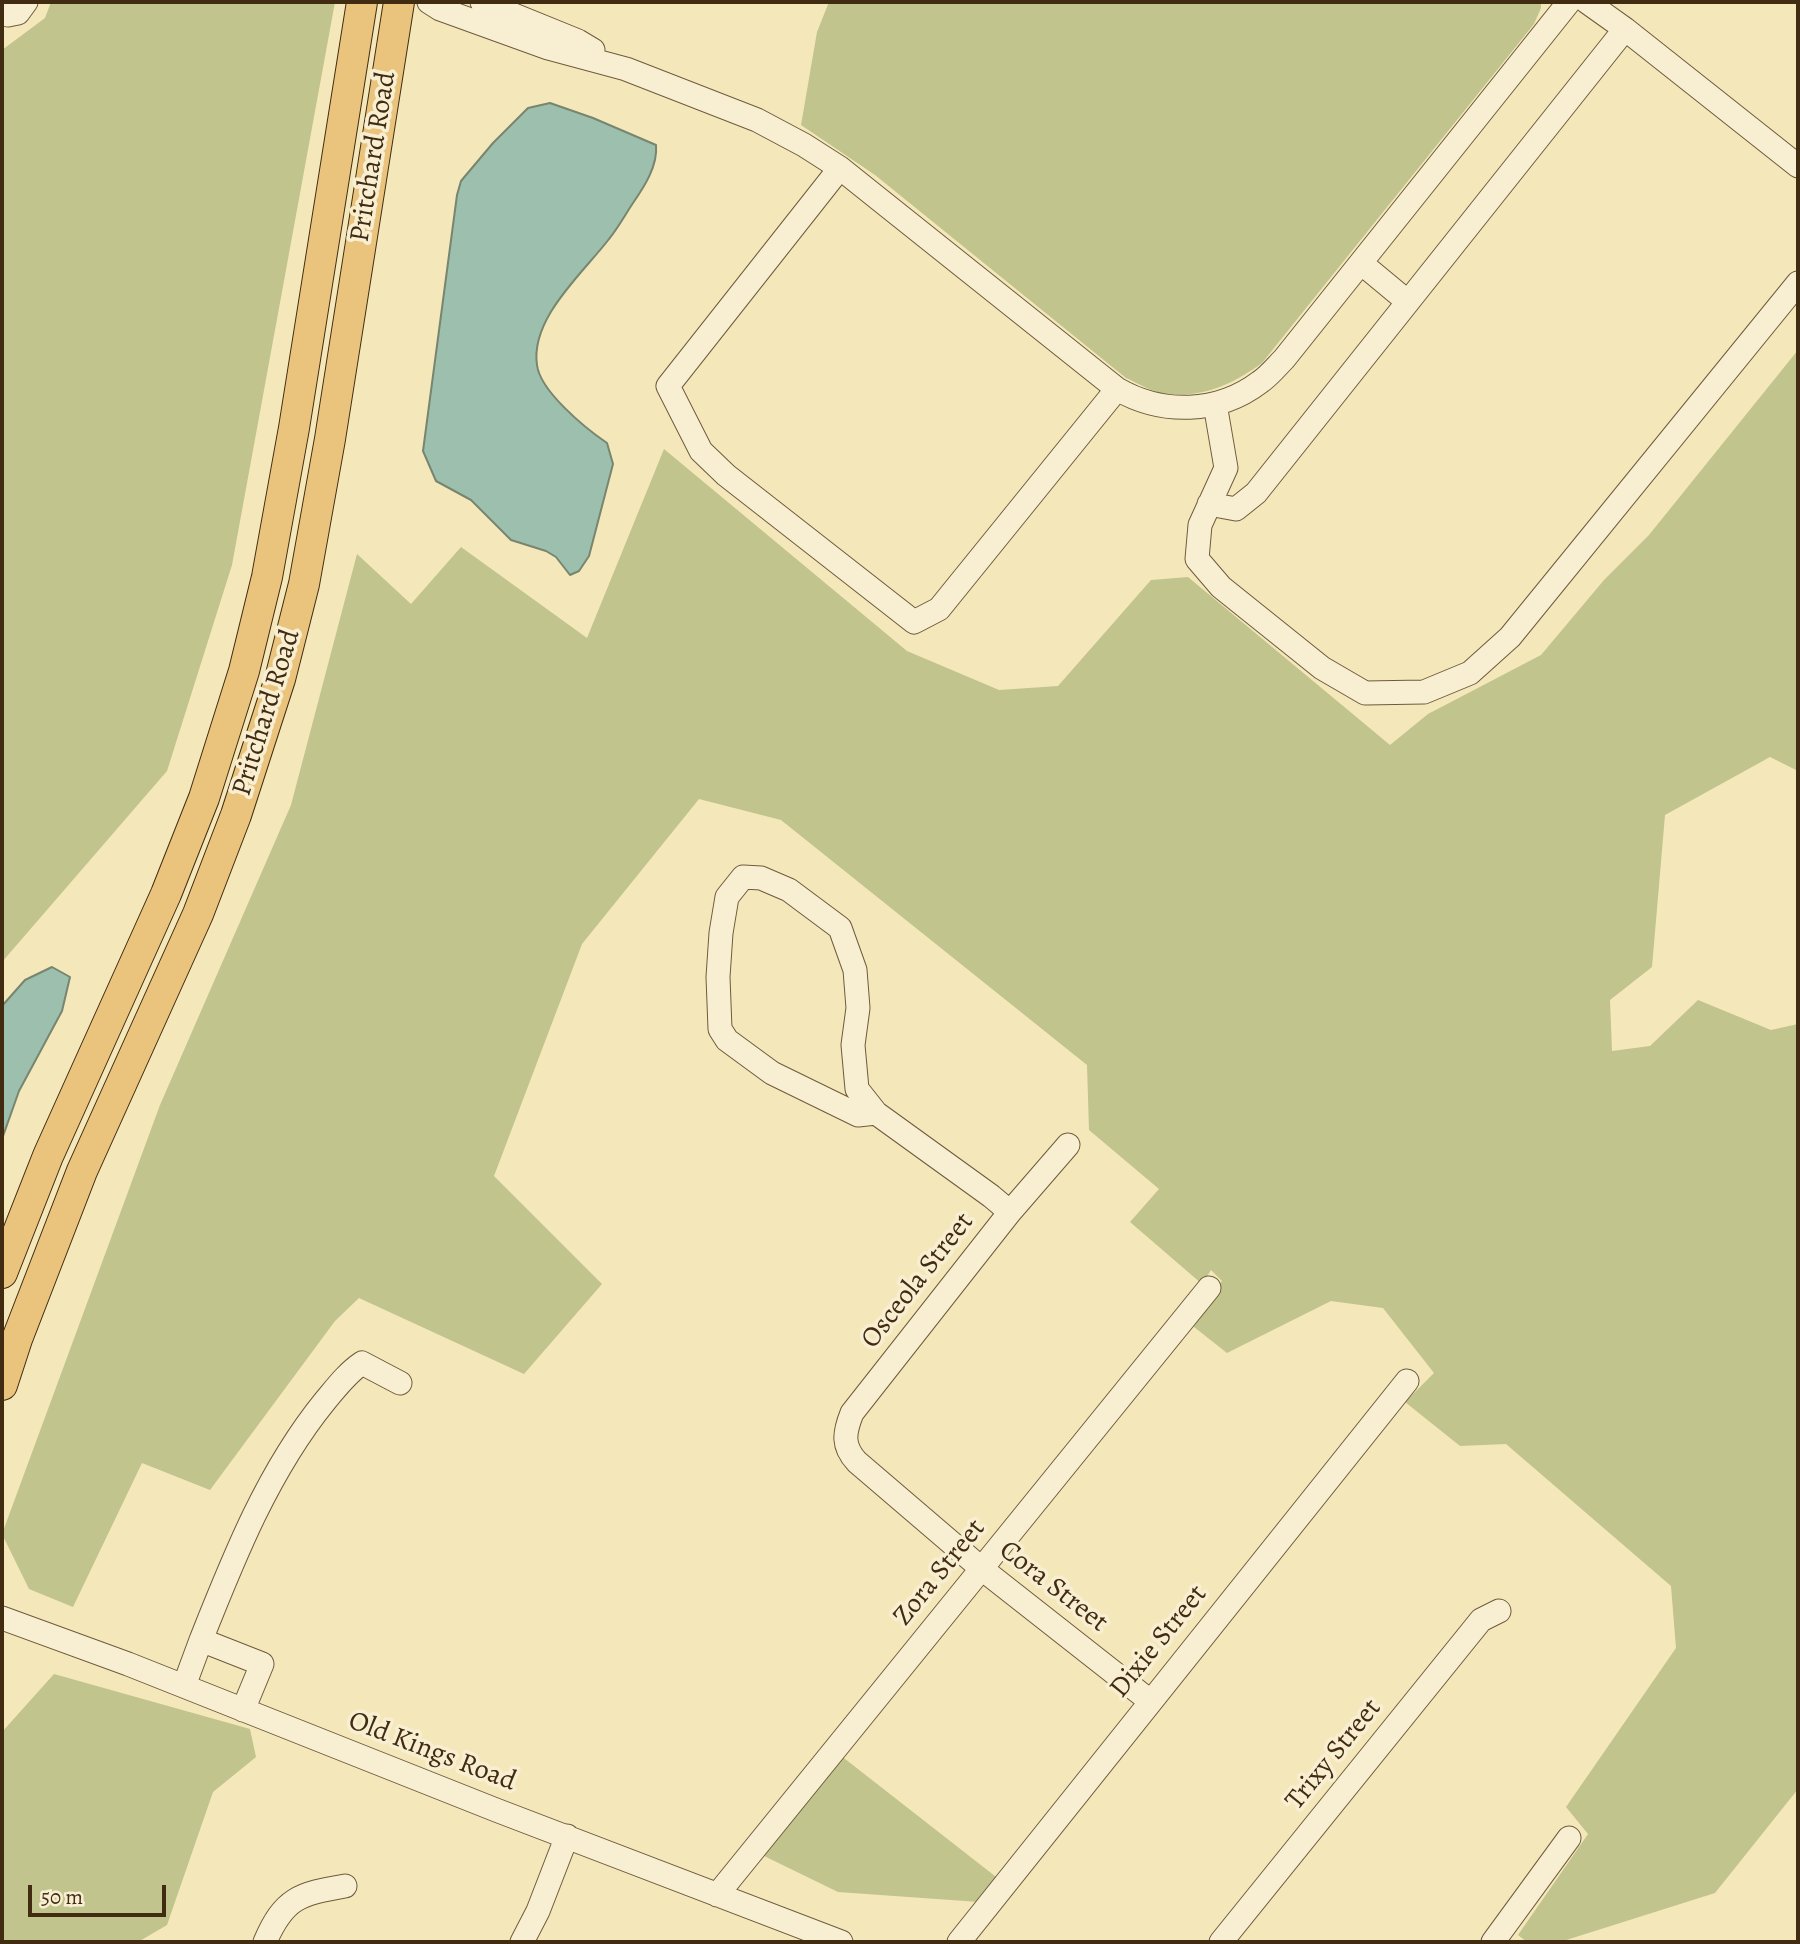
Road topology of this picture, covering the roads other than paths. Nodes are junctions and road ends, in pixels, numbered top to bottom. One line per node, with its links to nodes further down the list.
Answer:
1 (26, 2): 8 (street)
2 (362, 2): 22 (main road, Pritchard Road)
3 (399, 2): 26 (main road, Pritchard Road)
4 (429, 2): 10 (street)
5 (482, 2): 10 (street)
6 (1569, 2): 13 (street)
7 (1587, 2): 9 (street)
8 (2, 13)
9 (1625, 29): 11 (street); 15 (street)
10 (626, 69): 12 (street)
11 (1798, 166)
12 (840, 169): 16 (street); 16 (street)
13 (1361, 263): 15 (street); 17 (street)
14 (1798, 283): 18 (street)
15 (1408, 302): 18 (street)
16 (1117, 390): 17 (street)
17 (1215, 404): 18 (street)
18 (1209, 504)
19 (876, 1114): 19 (street); 21 (street)
20 (1068, 1145): 21 (street, Osceola Street)
21 (1010, 1212): 27 (street, Osceola Street)
22 (2, 1273)
23 (1209, 1288): 28 (street, Zora Street)
24 (1407, 1381): 33 (street, Dixie Street)
25 (400, 1383): 31 (street)
26 (2, 1385)
27 (858, 1462): 28 (street, Cora Street)
28 (982, 1569): 33 (street, Cora Street); 38 (street, Zora Street)
29 (1499, 1611): 43 (street, Trixy Street)
30 (2, 1618): 32 (street, Old Kings Road)
31 (201, 1640): 32 (street); 34 (street)
32 (184, 1686): 34 (street, Old Kings Road)
33 (1150, 1701): 42 (street, Dixie Street)
34 (243, 1710): 35 (street, Old Kings Road)
35 (566, 1836): 38 (street, Old Kings Road); 40 (street)
36 (1569, 1838): 44 (street)
37 (345, 1886): 39 (street)
38 (717, 1895): 41 (street, Old Kings Road)
39 (265, 1942)
40 (522, 1942)
41 (841, 1942)
42 (959, 1942)
43 (1221, 1942)
44 (1493, 1942)

